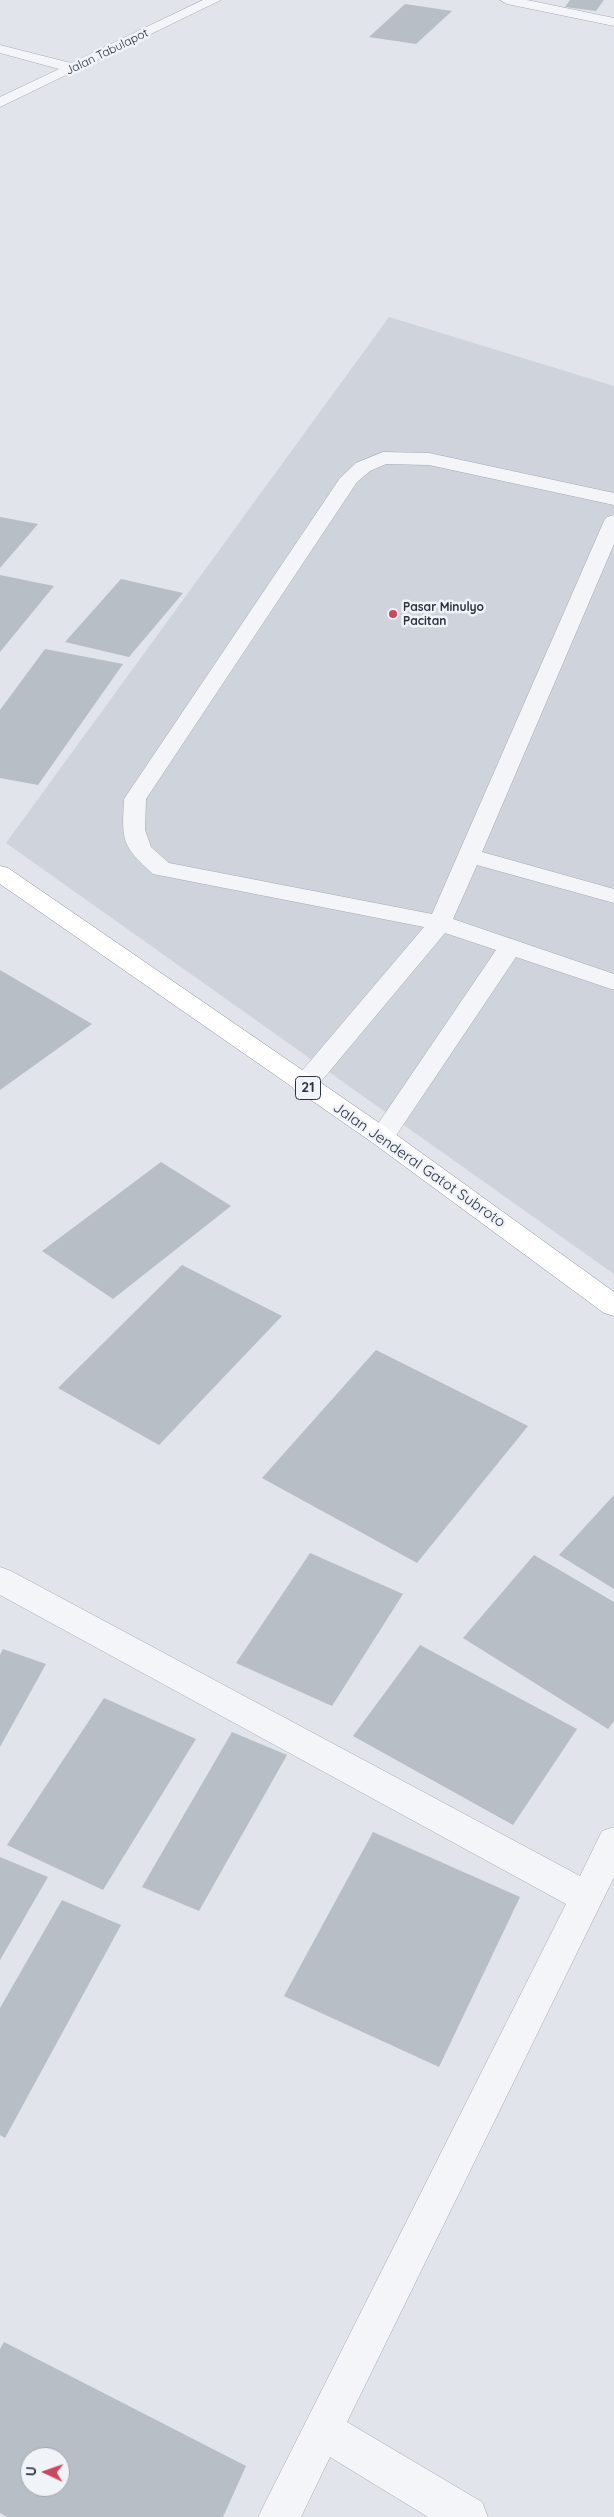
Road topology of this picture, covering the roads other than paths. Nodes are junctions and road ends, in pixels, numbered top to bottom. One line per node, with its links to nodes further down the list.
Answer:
1 (214, 0): 5 (street, Jalan Tabulapot)
2 (507, 0): 3 (street)
3 (614, 22)
4 (0, 49): 5 (street)
5 (73, 68): 6 (street, Jalan Tabulapot)
6 (0, 103)
7 (614, 499): 12 (street)
8 (614, 521): 9 (street)
9 (468, 855): 11 (street); 12 (street)
10 (0, 873): 15 (highway, Jalan Jenderal Gatot Subroto / 21)
11 (614, 896)
12 (440, 923): 13 (street); 15 (street)
13 (511, 947): 14 (street); 16 (street)
14 (614, 982)
15 (304, 1084): 16 (highway, Jalan Jenderal Gatot Subroto / 21)
16 (382, 1137): 17 (highway, Jalan Jenderal Gatot Subroto / 21)
17 (614, 1306)
18 (0, 1580): 20 (street)
19 (614, 1842): 20 (street)
20 (586, 1898): 21 (street)
21 (322, 2430): 22 (street); 23 (street)
22 (279, 2517)
23 (467, 2517)

